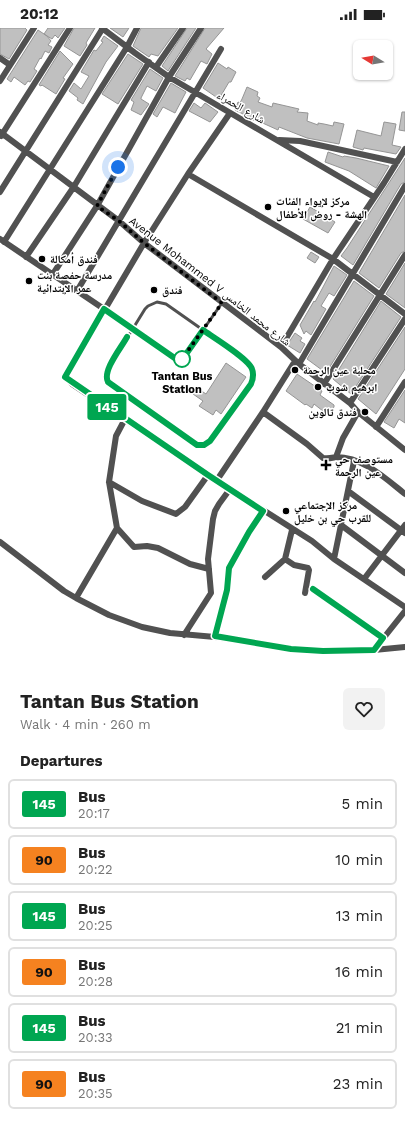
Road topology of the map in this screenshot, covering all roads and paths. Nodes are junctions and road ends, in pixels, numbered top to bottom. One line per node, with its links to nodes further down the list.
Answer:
1 (34, 28): 11 (street)
2 (70, 28): 17 (street)
3 (103, 28): 7 (street, شارع الحمراء); 20 (street)
4 (137, 28): 7 (street)
5 (183, 28): 12 (street)
6 (201, 28): 13 (street)
7 (127, 47): 10 (street, شارع الحمراء); 22 (street)
8 (221, 49): 15 (street)
9 (0, 58): 11 (street)
10 (149, 62): 12 (street, شارع الحمراء); 25 (street)
11 (10, 65): 14 (street)
12 (156, 67): 13 (street, شارع الحمراء)
13 (169, 77): 15 (street, شارع الحمراء); 28 (street)
14 (0, 81)
15 (195, 92): 16 (street, شارع الحمراء); 29 (street)
16 (230, 113): 18 (street, شارع الحمراء); 23 (street)
17 (1, 134): 20 (street, Avenue Mohammed V شارع محمد الخامس)
18 (277, 140): 21 (street); 27 (street, شارع الحمراء)
19 (405, 149): 21 (street)
20 (26, 151): 22 (street, Avenue Mohammed V شارع محمد الخامس); 26 (street)
21 (397, 162): 27 (street)
22 (49, 169): 25 (street, Avenue Mohammed V شارع محمد الخامس); 30 (street)
23 (188, 174): 31 (street); 34 (street)
24 (405, 186): 35 (street)
25 (73, 188): 28 (street, Avenue Mohammed V شارع محمد الخامس); 33 (street)
26 (0, 192)
27 (374, 197): 34 (street)
28 (97, 206): 29 (street, Avenue Mohammed V شارع محمد الخامس); 36 (street)
29 (119, 221): 31 (street, Avenue Mohammed V شارع محمد الخامس); 37 (street)
30 (2, 240): 33 (street)
31 (144, 243): 39 (street, Avenue Mohammed V شارع محمد الخامس); 40 (street)
32 (405, 255): 38 (street)
33 (26, 257): 36 (street)
34 (333, 259): 35 (street); 45 (street)
35 (352, 273): 38 (street); 46 (street)
36 (52, 274): 37 (street)
37 (77, 291): 40 (street)
38 (380, 295): 41 (street); 48 (street)
39 (222, 303): 44 (lane); 45 (street, Avenue Mohammed V شارع محمد الخامس)
40 (104, 309): 43 (lane); 52 (street)
41 (405, 314)
42 (405, 319): 49 (street)
43 (133, 329): 44 (lane); 44 (lane); 44 (lane)
44 (203, 330)
45 (281, 347): 46 (street, Avenue Mohammed V شارع محمد الخامس)
46 (297, 363): 48 (street, Avenue Mohammed V شارع محمد الخامس); 50 (street)
47 (405, 382): 53 (street)
48 (324, 384): 49 (street, Avenue Mohammed V شارع محمد الخامس)
49 (350, 403): 51 (street, Avenue Mohammed V شارع محمد الخامس)
50 (263, 412): 55 (street); 58 (street)
51 (358, 412): 53 (street, Avenue Mohammed V شارع محمد الخامس); 55 (street)
52 (125, 419): 57 (street); 59 (street)
53 (376, 427): 54 (street, Avenue Mohammed V شارع محمد الخامس)
54 (404, 447)
55 (336, 457): 56 (street)
56 (354, 461): 61 (street); 62 (street)
57 (208, 475): 58 (street); 59 (street)
58 (217, 480): 60 (street)
59 (108, 482): 65 (street)
60 (230, 489): 63 (street); 72 (street)
61 (348, 490): 64 (street); 66 (street)
62 (405, 494)
63 (263, 511): 67 (street); 82 (street)
64 (341, 525): 69 (street); 71 (street)
65 (117, 528): 72 (street); 78 (street)
66 (404, 529): 69 (street)
67 (292, 530): 70 (street); 71 (street)
68 (0, 542): 78 (street)
69 (381, 555): 73 (street); 75 (street)
70 (285, 559): 74 (street); 77 (street)
71 (334, 559): 75 (street)
72 (209, 569): 81 (street)
73 (405, 573)
74 (265, 577)
75 (364, 579): 79 (street)
76 (313, 589): 83 (street)
77 (305, 593)
78 (76, 598): 81 (street)
79 (405, 607)
80 (405, 611): 83 (street)
81 (184, 635): 82 (street)
82 (215, 636): 85 (street)
83 (383, 638): 85 (street)
84 (405, 647): 85 (street)
85 (374, 650)

